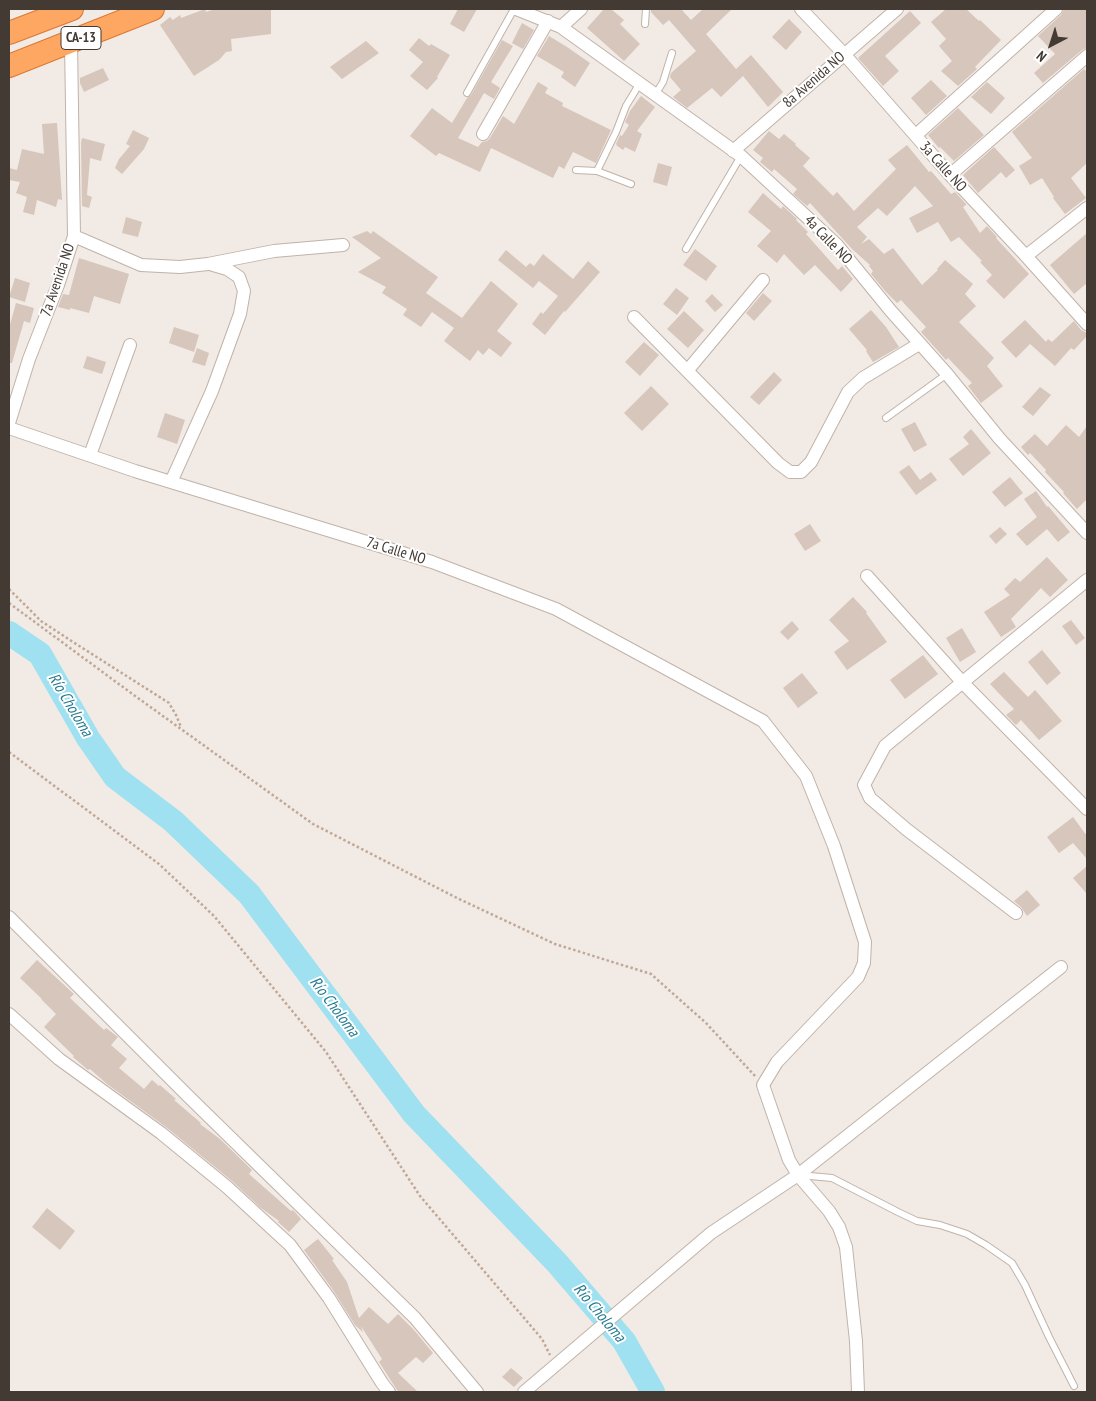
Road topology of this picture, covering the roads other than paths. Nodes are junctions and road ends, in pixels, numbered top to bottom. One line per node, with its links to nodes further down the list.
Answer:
1 (72, 9): 12 (highway, CA-13)
2 (153, 9): 13 (highway, CA-13)
3 (515, 9): 9 (street, 4a Calle NO); 19 (lane)
4 (581, 9): 11 (street)
5 (646, 9): 10 (lane)
6 (801, 9): 15 (street, 3a Calle NO)
7 (896, 9): 15 (street, 8a Avenida NO)
8 (1056, 9): 22 (street)
9 (548, 21): 11 (street, 4a Calle NO); 21 (street)
10 (644, 24)
11 (561, 27): 18 (street, 4a Calle NO)
12 (9, 33)
13 (71, 42): 17 (highway, CA-13); 29 (street, 7a Avenida NO)
14 (672, 54): 20 (lane)
15 (844, 54): 22 (street, 3a Calle NO); 23 (street, 8a Avenida NO)
16 (1087, 56): 26 (street)
17 (9, 66)
18 (640, 83): 20 (street, 4a Calle NO); 25 (lane)
19 (467, 93)
20 (654, 95): 23 (street, 4a Calle NO)
21 (483, 134)
22 (916, 135): 26 (street, 3a Calle NO)
23 (737, 154): 31 (lane); 37 (street, 4a Calle NO)
24 (576, 170): 25 (lane)
25 (597, 171): 27 (lane)
26 (950, 175): 32 (street, 3a Calle NO)
27 (631, 184)
28 (1087, 208): 32 (street)
29 (74, 236): 33 (street); 42 (street, 7a Avenida NO)
30 (343, 245): 33 (street)
31 (686, 249)
32 (1026, 256): 36 (street, 3a Calle NO)
33 (208, 264): 45 (street)
34 (763, 280): 39 (street)
35 (634, 317): 39 (street)
36 (1087, 324)
37 (919, 344): 39 (street); 40 (street, 4a Calle NO)
38 (130, 345): 44 (street)
39 (687, 371)
40 (947, 374): 41 (lane); 46 (street, 4a Calle NO)
41 (886, 418)
42 (9, 423)
43 (9, 428): 44 (street, 7a Calle NO)
44 (90, 455): 45 (street, 7a Calle NO)
45 (170, 482): 55 (street, 7a Calle NO)
46 (1085, 527)
47 (867, 576): 49 (street)
48 (1087, 580): 49 (street)
49 (963, 683): 50 (street); 51 (street)
50 (1087, 809)
51 (1016, 913)
52 (9, 917): 58 (street)
53 (1061, 967): 55 (street)
54 (9, 1014): 57 (street)
55 (798, 1175): 56 (lane); 59 (street); 60 (street)
56 (1074, 1386)
57 (389, 1392)
58 (477, 1392)
59 (524, 1392)
60 (858, 1392)

